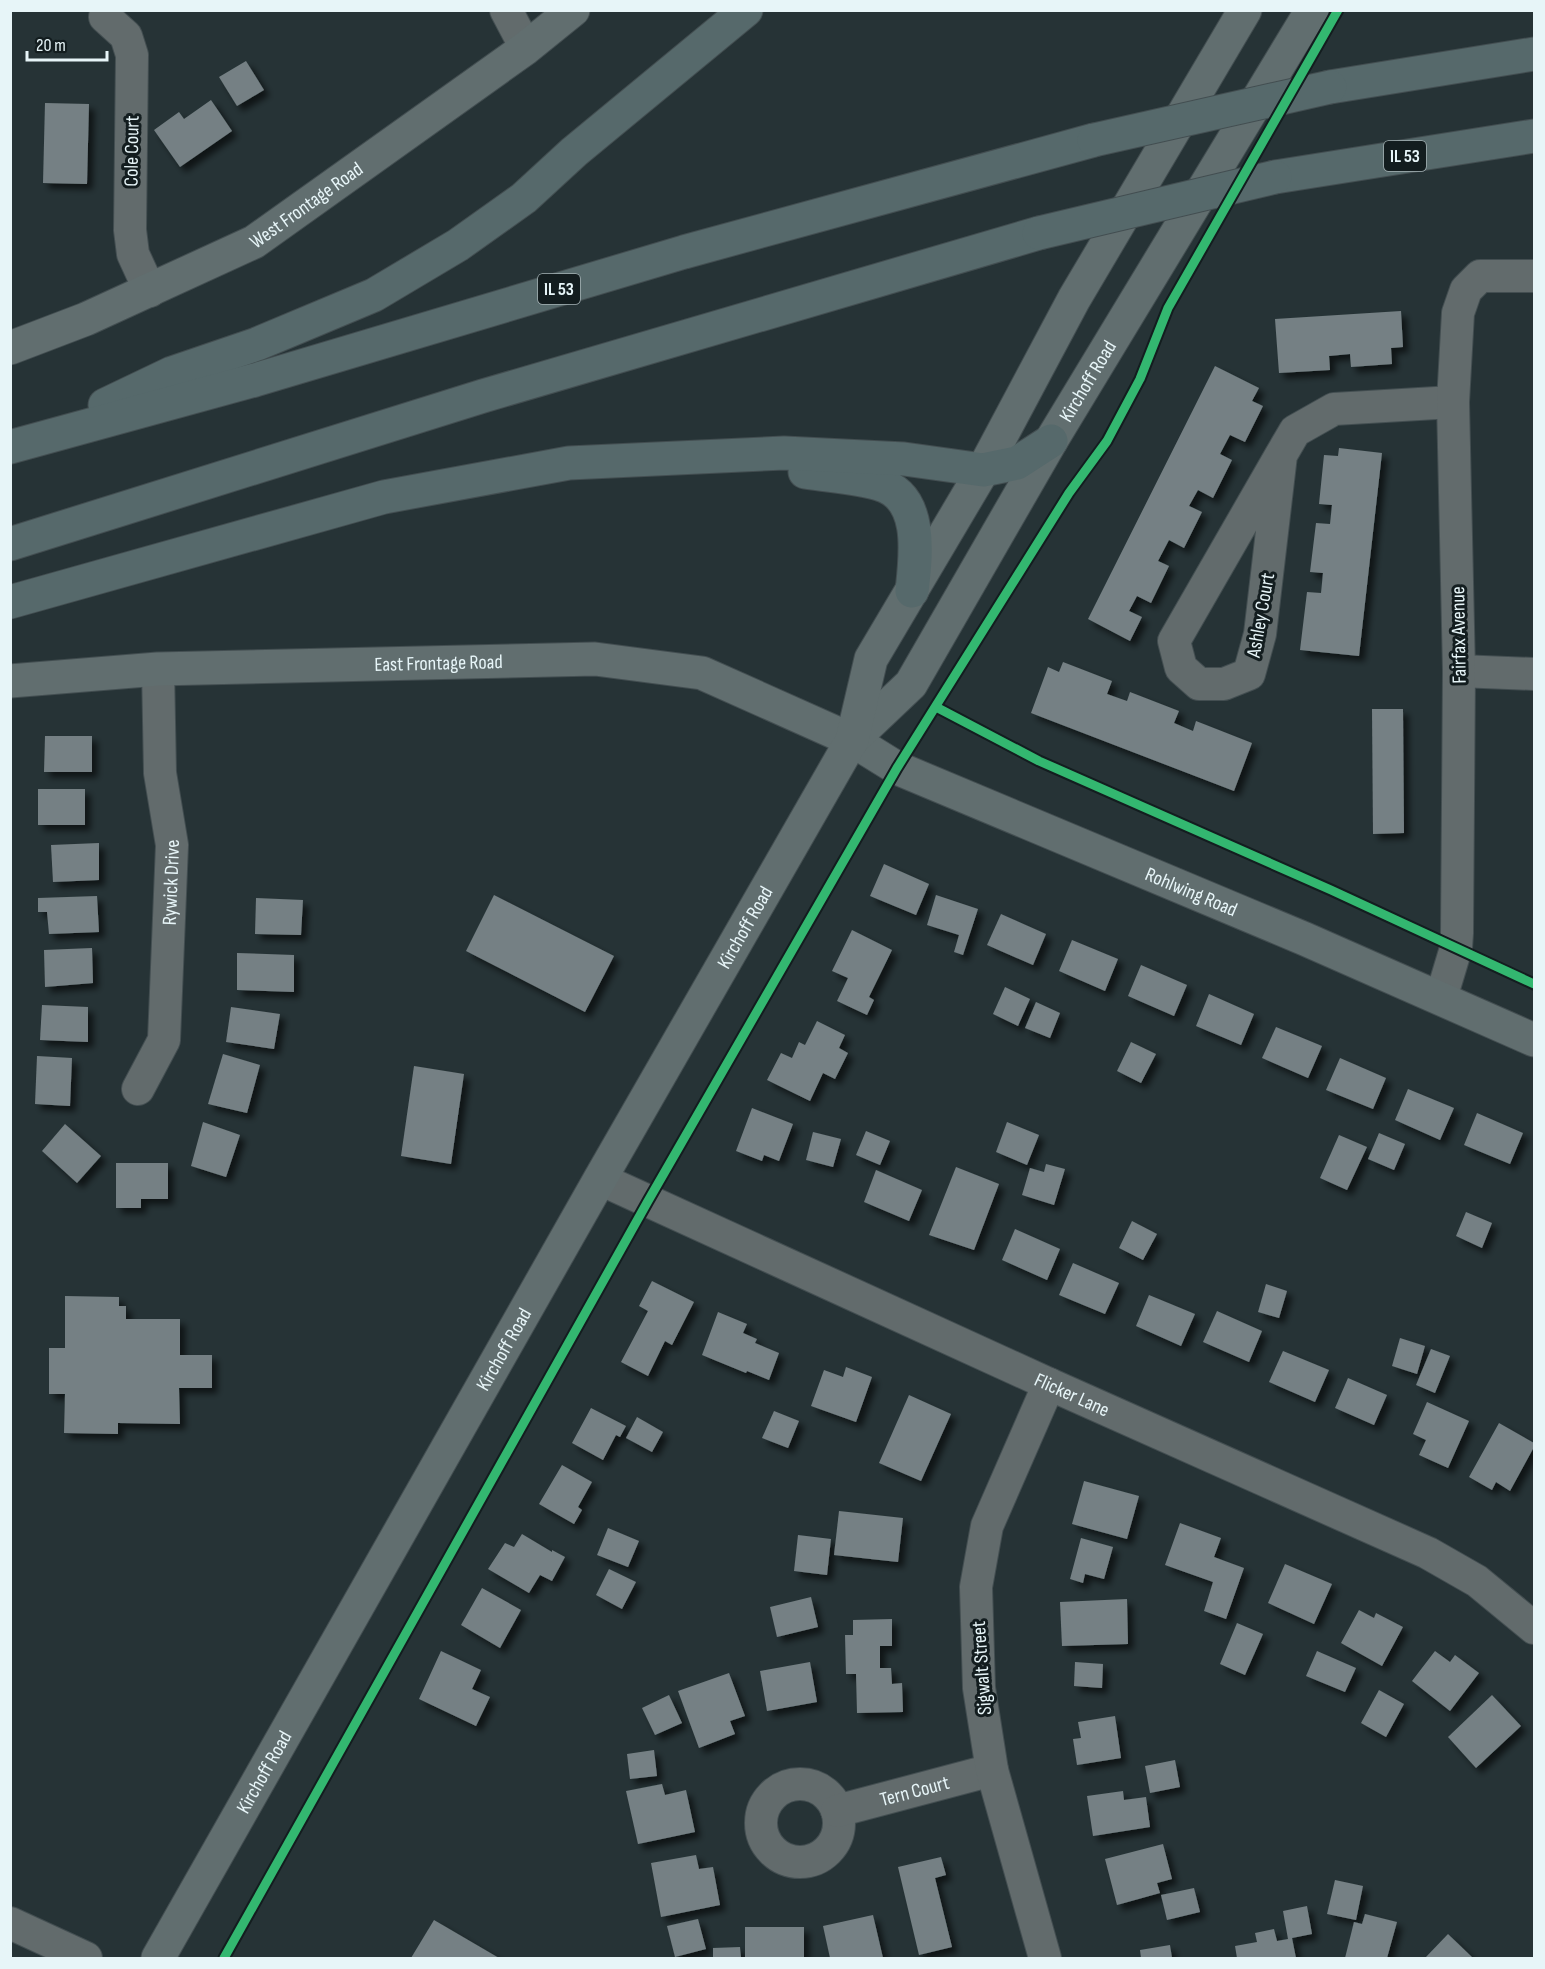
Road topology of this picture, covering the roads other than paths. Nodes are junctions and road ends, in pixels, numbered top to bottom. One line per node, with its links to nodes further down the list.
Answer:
1 (506, 10): 7 (street)
2 (573, 10): 7 (main road, West Frontage Road)
3 (746, 10): 15 (highway)
4 (1245, 10): 18 (main road, Kirchoff Road)
5 (1312, 10): 14 (main road, Kirchoff Road)
6 (105, 17): 11 (street, Cole Court)
7 (526, 48): 11 (main road, West Frontage Road)
8 (1534, 54): 15 (highway, IL 53, bridge)
9 (1534, 136): 19 (highway, IL 53, bridge)
10 (1534, 276): 13 (street, Fairfax Avenue)
11 (150, 291): 12 (main road, West Frontage Road)
12 (10, 348)
13 (1453, 402): 16 (street, Ashley Court); 23 (street, Fairfax Avenue)
14 (1051, 441): 18 (highway); 26 (main road, Kirchoff Road)
15 (18, 445)
16 (1281, 455): 16 (street, Ashley Court)
17 (678, 458): 18 (highway); 20 (highway); 21 (highway)
18 (983, 470): 20 (main road, Kirchoff Road)
19 (10, 544)
20 (912, 591): 26 (main road, Kirchoff Road)
21 (10, 602)
22 (158, 669): 25 (main road, East Frontage Road); 26 (main road, East Frontage Road); 29 (street, Rywick Drive)
23 (1459, 671): 24 (street); 27 (street, Fairfax Avenue)
24 (1534, 674)
25 (10, 681)
26 (852, 740): 27 (main road, Rohlwing Road); 30 (main road, Kirchoff Road)
27 (1441, 998): 28 (main road, Rohlwing Road)
28 (1534, 1040)
29 (138, 1089)
30 (600, 1179): 31 (street, Flicker Lane); 37 (main road, Kirchoff Road)
31 (1049, 1384): 32 (street, Flicker Lane); 33 (street, Sigwalt Street)
32 (1534, 1628)
33 (992, 1770): 34 (street, Tern Court); 38 (street, Sigwalt Street)
34 (837, 1811)
35 (10, 1923): 36 (street)
36 (86, 1959)
37 (158, 1959)
38 (1045, 1959)

